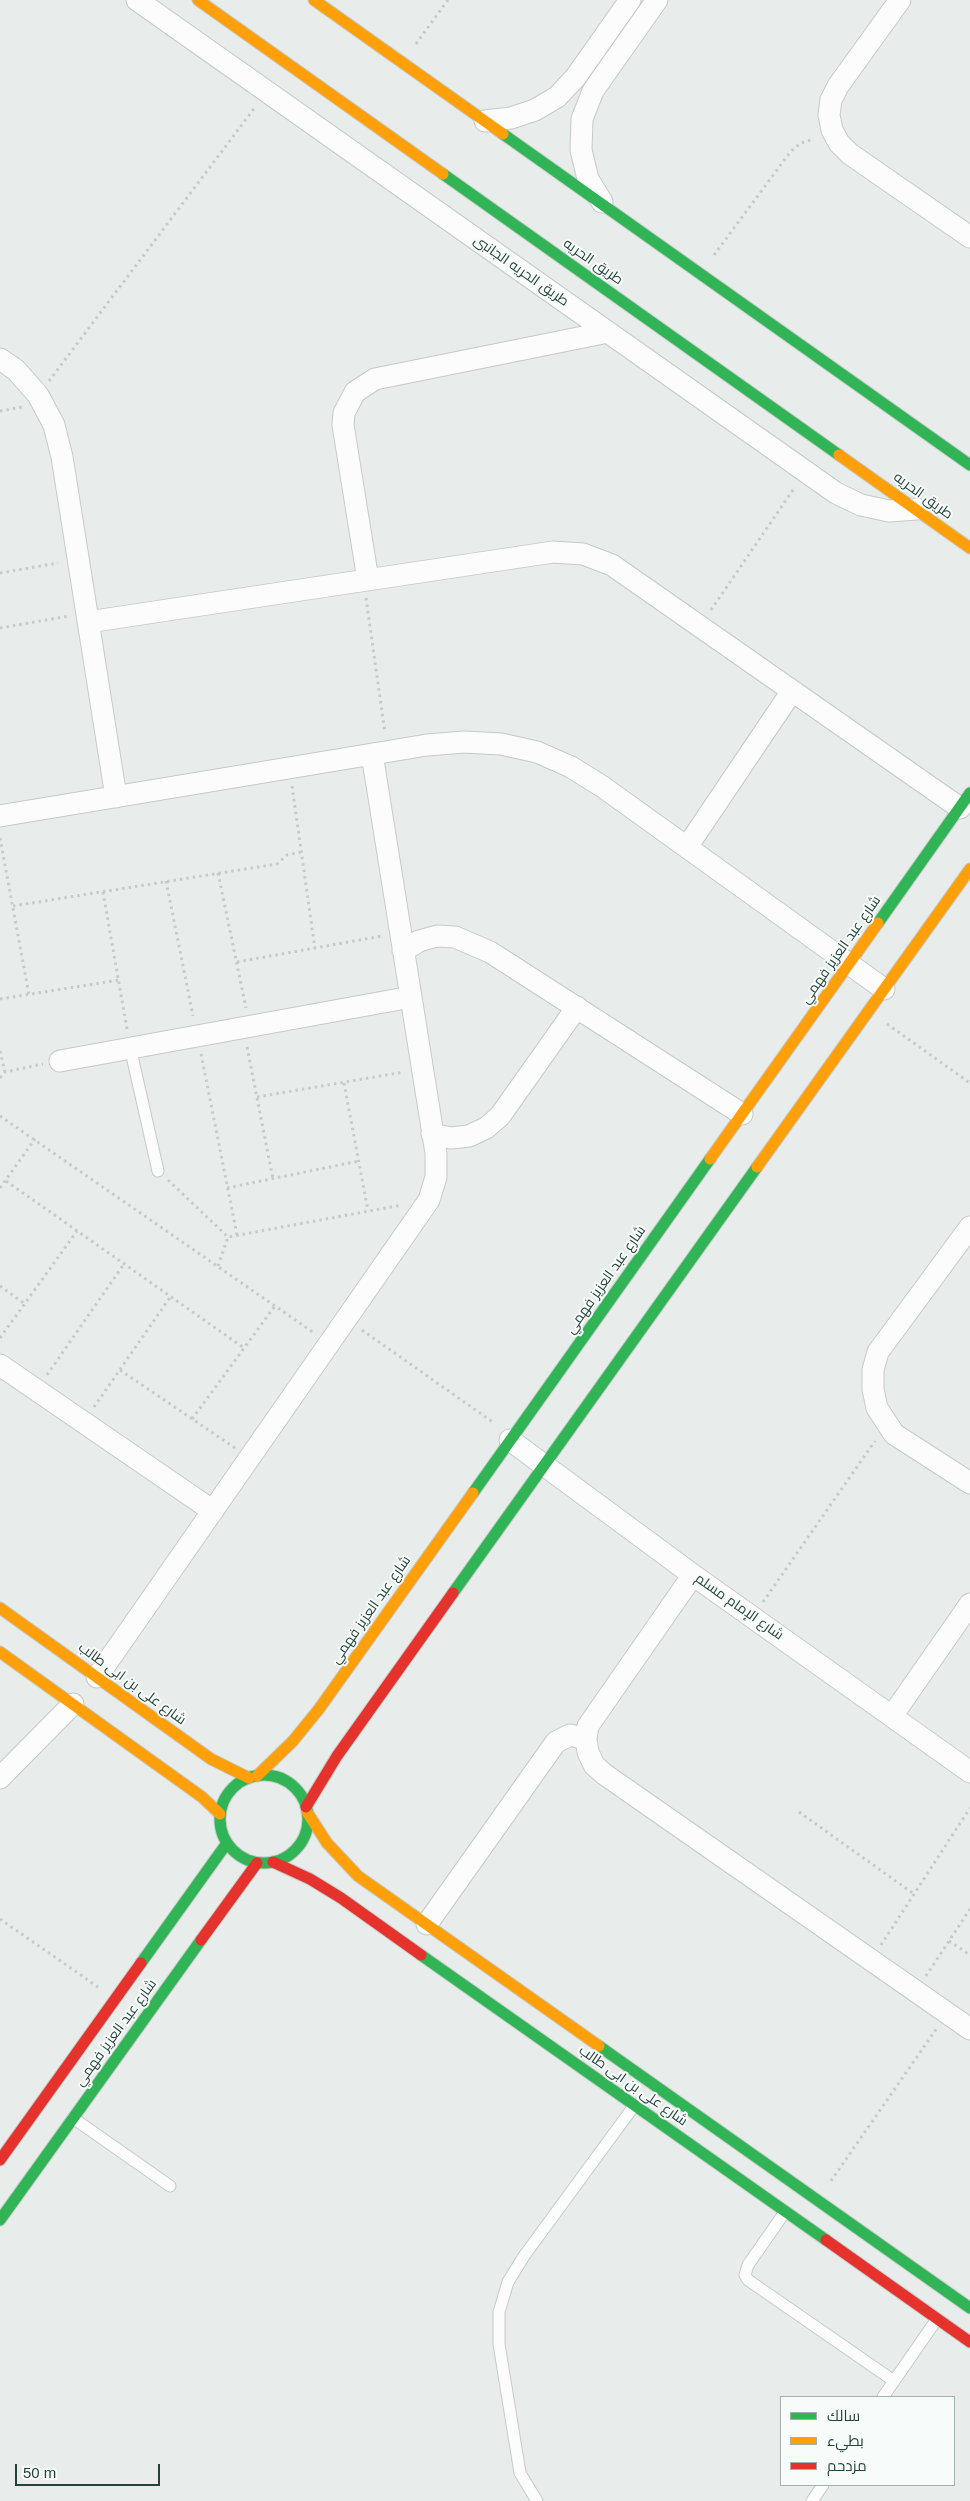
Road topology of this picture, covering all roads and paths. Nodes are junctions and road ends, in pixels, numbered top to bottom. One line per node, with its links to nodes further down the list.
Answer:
1 (137, 0): 9 (street, طريق الحريه الجانبى)
2 (198, 0): 20 (street, طريق الحريه)
3 (314, 0): 8 (street)
4 (448, 0): 8 (path)
5 (630, 0): 10 (street)
6 (657, 0): 12 (street)
7 (900, 0): 11 (street)
8 (403, 63): 10 (street)
9 (267, 92): 15 (street, طريق الحريه الجانبى); 17 (path)
10 (485, 121): 12 (street)
11 (839, 143): 13 (street); 14 (path)
12 (603, 204): 14 (street)
13 (970, 237)
14 (700, 274): 18 (street)
15 (608, 332): 19 (street, طريق الحريه الجانبى); 24 (street)
16 (0, 359): 17 (street)
17 (38, 395): 22 (street)
18 (970, 465)
19 (806, 471): 20 (street, طريق الحريه الجانبى); 26 (path)
20 (916, 509): 21 (street, طريق الحريه)
21 (970, 548)
22 (78, 559): 23 (path); 25 (street)
23 (0, 573)
24 (366, 580): 25 (street); 26 (street); 29 (path)
25 (87, 617): 27 (path); 31 (street)
26 (699, 627): 28 (street)
27 (0, 628)
28 (792, 691): 32 (street); 35 (street)
29 (380, 753): 30 (street); 35 (street); 42 (street)
30 (289, 768): 31 (street); 36 (path)
31 (116, 797): 33 (street)
32 (965, 801): 45 (street, شارع عبد العزيز فهمي)
33 (0, 816)
34 (0, 838): 41 (path)
35 (687, 847): 45 (street)
36 (301, 852): 38 (path); 43 (path)
37 (970, 869): 47 (street)
38 (218, 873): 39 (path); 44 (path)
39 (166, 881): 40 (path); 54 (path)
40 (103, 892): 41 (path); 46 (path)
41 (13, 906): 48 (path)
42 (402, 942): 43 (path); 49 (street); 51 (street)
43 (314, 948): 44 (path)
44 (237, 962): 53 (path)
45 (849, 964): 47 (street); 65 (street, شارع عبد العزيز فهمي)
46 (119, 980): 48 (path); 55 (path)
47 (884, 989): 52 (street)
48 (29, 995): 50 (path)
49 (411, 997): 53 (street); 59 (street)
50 (0, 999)
51 (577, 1007): 65 (street); 67 (street)
52 (869, 1011): 63 (path); 99 (street)
53 (247, 1026): 54 (street); 64 (path)
54 (197, 1035): 55 (street); 74 (path)
55 (130, 1047): 57 (street); 70 (lane)
56 (0, 1051): 60 (path)
57 (60, 1061): 60 (path)
58 (0, 1068): 60 (path)
59 (422, 1069): 62 (path); 67 (street)
60 (5, 1072): 61 (path)
61 (0, 1078)
62 (344, 1082): 64 (path); 69 (path)
63 (970, 1083)
64 (257, 1097): 71 (path)
65 (742, 1114): 97 (street, شارع عبد العزيز فهمي)
66 (0, 1116): 68 (path)
67 (432, 1134): 75 (street)
68 (34, 1140): 72 (path); 82 (path)
69 (359, 1161): 71 (path); 76 (path)
70 (158, 1171): 80 (path)
71 (272, 1179): 74 (path)
72 (6, 1180): 73 (path); 78 (path)
73 (0, 1188)
74 (227, 1188): 79 (path)
75 (429, 1200): 76 (path); 87 (street)
76 (368, 1211): 79 (path)
77 (970, 1227): 96 (street)
78 (76, 1231): 81 (path); 85 (path)
79 (237, 1235): 80 (path)
80 (228, 1237): 82 (path)
81 (124, 1264): 84 (path); 93 (path)
82 (218, 1266): 86 (path)
83 (0, 1286): 85 (path)
84 (171, 1296): 90 (path); 92 (path)
85 (25, 1304): 88 (path)
86 (275, 1306): 89 (path); 90 (path)
87 (346, 1319): 89 (street); 97 (path)
88 (0, 1338)
89 (329, 1343): 98 (street)
90 (244, 1348): 94 (path)
91 (0, 1365): 93 (street)
92 (120, 1370): 94 (path); 95 (path)
93 (37, 1390): 95 (street)
94 (192, 1419): 98 (path)
95 (84, 1422): 101 (street)
96 (887, 1424): 100 (street); 105 (path)
97 (511, 1438): 99 (street, شارع الإمام مسلم); 112 (street, شارع عبد العزيز فهمي)
98 (250, 1458): 101 (street)
99 (544, 1465): 102 (street, شارع الإمام مسلم); 115 (street)
100 (970, 1484)
101 (213, 1511): 107 (street)
102 (693, 1575): 105 (street, شارع الإمام مسلم); 110 (street)
103 (970, 1604): 109 (street)
104 (0, 1608): 107 (street, شارع على بن ابى طالب)
105 (753, 1617): 109 (street, شارع الإمام مسلم)
106 (0, 1652): 108 (street)
107 (97, 1677): 112 (street, شارع على بن ابى طالب)
108 (73, 1704): 113 (street); 117 (street)
109 (892, 1716): 111 (street, شارع الإمام مسلم)
110 (586, 1739): 126 (street); 129 (street)
111 (970, 1772)
112 (253, 1777): 115 (street); 117 (street)
113 (0, 1778)
114 (970, 1808): 122 (path)
115 (307, 1810): 119 (street); 121 (street, شارع على بن ابى طالب)
116 (799, 1812): 122 (path)
117 (220, 1814): 118 (street)
118 (227, 1843): 120 (street); 131 (street, شارع عبد العزيز فهمي)
119 (273, 1862): 120 (street); 123 (street, شارع على بن ابى طالب)
120 (257, 1863): 135 (street, شارع عبد العزيز فهمي)
121 (350, 1882): 123 (street); 126 (street, شارع على بن ابى طالب)
122 (914, 1894): 129 (path)
123 (341, 1898): 134 (street, شارع على بن ابى طالب)
124 (970, 1909): 127 (path)
125 (0, 1919): 131 (path)
126 (427, 1924): 136 (street, شارع على بن ابى طالب)
127 (949, 1941): 128 (path); 130 (path)
128 (970, 1955)
129 (871, 1960): 130 (street)
130 (916, 1992): 132 (street)
131 (114, 1999): 137 (street, شارع عبد العزيز فهمي)
132 (947, 2013): 133 (street); 139 (path)
133 (970, 2029)
134 (634, 2106): 136 (street, شارع على بن ابى طالب); 148 (lane)
135 (73, 2118): 138 (lane); 141 (street, شارع عبد العزيز فهمي)
136 (712, 2143): 139 (street, شارع على بن ابى طالب); 140 (street, شارع على بن ابى طالب)
137 (0, 2160)
138 (170, 2186)
139 (817, 2200): 142 (street, شارع على بن ابى طالب)
140 (785, 2212): 143 (street, شارع على بن ابى طالب); 145 (lane)
141 (0, 2220)
142 (970, 2308)
143 (937, 2319): 144 (street, شارع على بن ابى طالب); 145 (lane)
144 (970, 2342)
145 (894, 2381): 146 (lane)
146 (885, 2396)
147 (822, 2486): 149 (lane)
148 (537, 2501)
149 (812, 2501)

